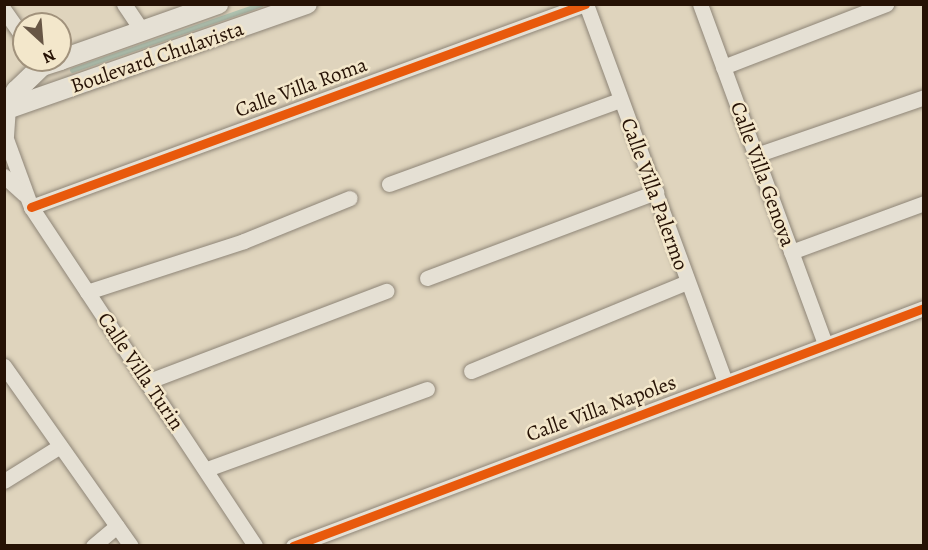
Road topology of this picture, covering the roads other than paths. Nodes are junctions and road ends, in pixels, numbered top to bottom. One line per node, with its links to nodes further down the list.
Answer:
1 (124, 4): 7 (street)
2 (218, 4): 7 (street, Boulevard Chulavista)
3 (307, 4): 13 (street, Boulevard Chulavista)
4 (586, 4): 12 (street, Calle Villa Palermo); 20 (street, Calle Villa Roma)
5 (700, 4): 9 (street, Calle Villa Genova)
6 (886, 4): 9 (street)
7 (142, 31): 8 (street, Boulevard Chulavista)
8 (72, 55)
9 (723, 68): 15 (street, Calle Villa Genova)
10 (38, 72): 13 (street, Boulevard Chulavista)
11 (924, 97): 15 (street)
12 (620, 100): 17 (street); 18 (street, Calle Villa Palermo)
13 (5, 109): 14 (street)
14 (5, 136): 20 (street, Calle Villa Turin)
15 (756, 155): 22 (street, Calle Villa Genova)
16 (4, 176): 20 (street, Calle Villa Turin)
17 (389, 184)
18 (656, 192): 23 (street); 24 (street, Calle Villa Palermo)
19 (350, 198): 26 (street)
20 (29, 202): 26 (street, Calle Villa Turin)
21 (924, 203): 22 (street)
22 (791, 252): 28 (street, Calle Villa Genova)
23 (427, 278)
24 (687, 282): 30 (street); 32 (street, Calle Villa Palermo)
25 (386, 291): 31 (street)
26 (87, 292): 31 (street, Calle Villa Turin)
27 (924, 308): 28 (street, Calle Villa Napoles)
28 (825, 344): 32 (street, Calle Villa Napoles)
29 (5, 369): 34 (street)
30 (471, 371)
31 (149, 381): 35 (street, Calle Villa Turin)
32 (725, 382): 41 (street, Calle Villa Napoles)
33 (427, 389): 35 (street)
34 (60, 446): 36 (street); 37 (street)
35 (207, 469): 40 (street, Calle Villa Turin)
36 (4, 481)
37 (117, 526): 38 (street); 39 (street)
38 (93, 546)
39 (131, 546)
40 (255, 546)
41 (293, 546)

